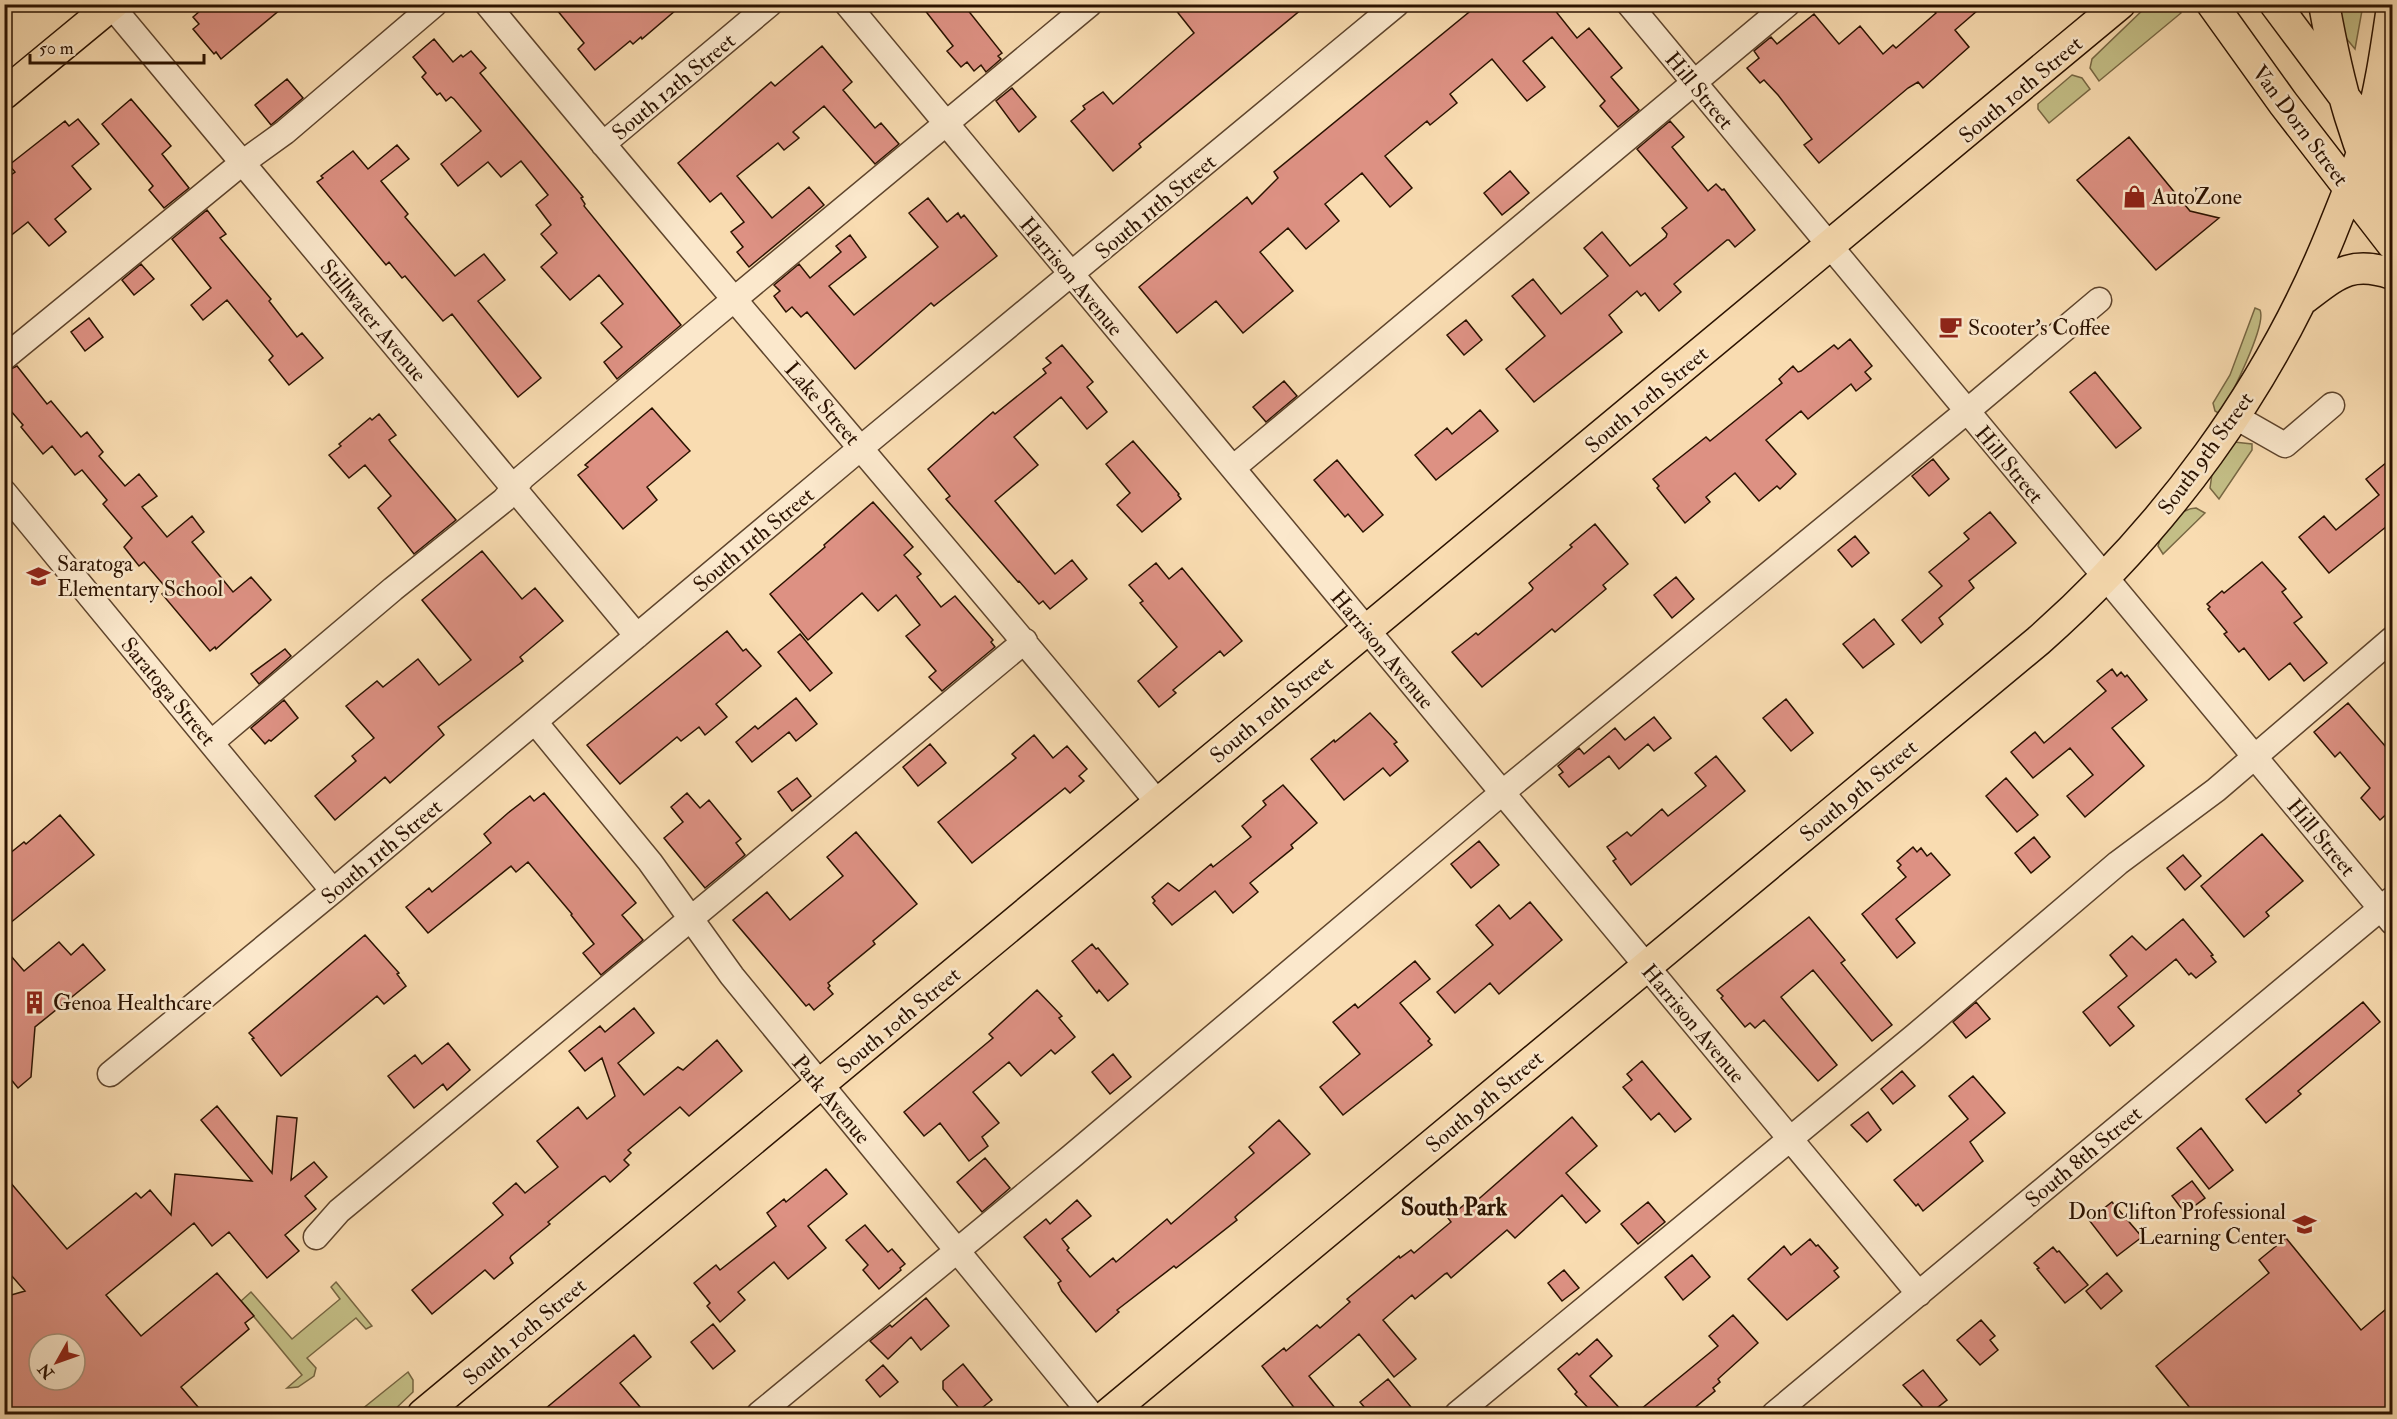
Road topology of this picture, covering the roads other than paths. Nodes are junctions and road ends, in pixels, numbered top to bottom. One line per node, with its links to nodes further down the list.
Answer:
1 (435, 4): 22 (street)
2 (487, 4): 20 (street, Lake Street)
3 (770, 4): 20 (street, South 12th Street)
4 (847, 4): 18 (street, Harrison Avenue)
5 (1090, 4): 18 (street)
6 (1397, 4): 28 (street, South 11th Street)
7 (1629, 4): 15 (street, Hill Street)
8 (1788, 4): 15 (street)
9 (2120, 4): 26 (main road, South 10th Street)
10 (2212, 4): 23 (main road, Van Dorn Street)
11 (2275, 4): 17 (main road)
12 (2324, 4): 17 (main road)
13 (111, 5): 16 (main road); 22 (street, Stillwater Avenue)
14 (2392, 7): 19 (main road, South 9th Street)
15 (1694, 82): 26 (street, Hill Street); 37 (street)
16 (4, 94)
17 (2342, 95): 19 (main road)
18 (947, 124): 28 (street, Harrison Avenue); 29 (street)
19 (2365, 142): 21 (main road); 23 (main road, South 9th Street); 24 (main road)
20 (603, 144): 29 (street, Lake Street)
21 (2392, 161)
22 (242, 163): 32 (street); 38 (street, Stillwater Avenue)
23 (2349, 189): 25 (main road, Van Dorn Street); 31 (main road, South 9th Street)
24 (2392, 222)
25 (2392, 244)
26 (1829, 247): 34 (street, Hill Street); 41 (main road, South 10th Street)
27 (2392, 274): 31 (main road)
28 (1071, 275): 36 (street, South 11th Street); 37 (street, Harrison Avenue)
29 (734, 300): 36 (street, Lake Street); 38 (street)
30 (2100, 300): 34 (street)
31 (2302, 300): 35 (main road, South 9th Street)
32 (4, 358)
33 (2332, 405): 35 (street)
34 (1966, 412): 40 (street, Hill Street); 48 (street)
35 (2234, 416): 40 (main road, South 9th Street)
36 (861, 448): 42 (street, South 11th Street); 44 (street, Lake Street)
37 (1233, 468): 41 (street, Harrison Avenue)
38 (513, 488): 42 (street, Stillwater Avenue); 46 (street)
39 (4, 492): 46 (street, Saratoga Street)
40 (2105, 578): 47 (street, Hill Street); 53 (main road, South 9th Street)
41 (1367, 629): 48 (street, Harrison Avenue); 49 (main road, South 10th Street)
42 (637, 636): 45 (street, South 11th Street)
43 (2392, 639): 47 (street)
44 (1025, 641): 49 (street, Lake Street); 52 (street)
45 (535, 722): 50 (street, South 11th Street); 52 (street, Park Avenue)
46 (212, 742): 50 (street, Saratoga Street)
47 (2254, 756): 51 (street, Hill Street); 56 (street)
48 (1503, 792): 53 (street, Harrison Avenue); 58 (street)
49 (1158, 803): 55 (main road, South 10th Street)
50 (333, 891): 54 (street, South 11th Street)
51 (2389, 910): 59 (street, South 8th Street)
52 (691, 919): 55 (street, Park Avenue); 57 (street)
53 (1647, 966): 56 (street, Harrison Avenue); 63 (main road, South 9th Street)
54 (110, 1074)
55 (821, 1084): 58 (street, Park Avenue); 60 (main road, South 10th Street)
56 (1789, 1138): 59 (street, Harrison Avenue); 64 (street)
57 (316, 1237)
58 (955, 1251): 61 (street); 62 (street, Park Avenue)
59 (1919, 1294): 65 (street, South 8th Street)
60 (423, 1414)
61 (759, 1414)
62 (1091, 1414)
63 (1108, 1414)
64 (1457, 1414)
65 (1773, 1414)

